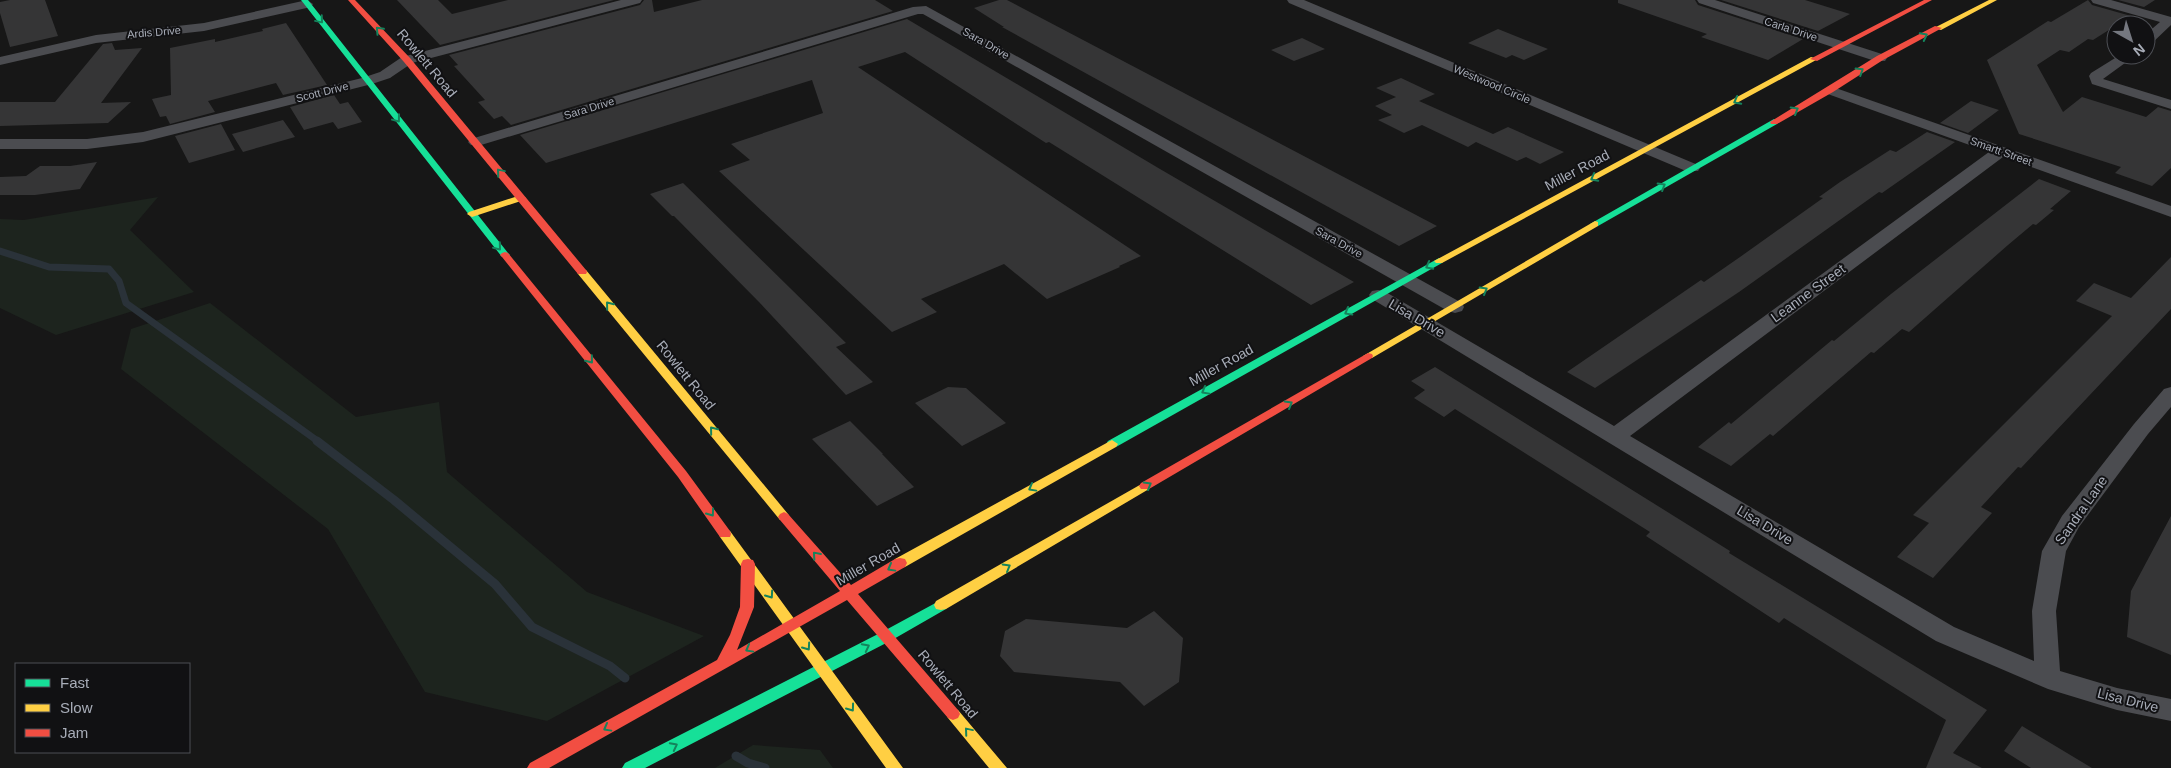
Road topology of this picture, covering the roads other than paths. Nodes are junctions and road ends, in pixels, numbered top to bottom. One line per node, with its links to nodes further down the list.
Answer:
1 (351, 0): 13 (main road, Rowlett Road, one-way to 1)
2 (636, 0): 13 (street, Scott Drive)
3 (1293, 0): 21 (street, Westwood Circle)
4 (1702, 0): 11 (street, Carla Drive)
5 (1929, 0): 11 (main road, Miller Road)
6 (1994, 0): 12 (main road, one-way to 6)
7 (2098, 0): 9 (street)
8 (306, 2): 14 (street, Ardis Drive); 16 (main road, one-way to 16)
9 (2170, 20): 10 (street)
10 (2156, 33)
11 (1840, 45): 12 (street, Carla Drive); 21 (main road, Miller Road, one-way to 21)
12 (1880, 58): 17 (main road, one-way to 12)
13 (407, 60): 16 (street, Scott Drive); 19 (main road, Rowlett Road)
14 (0, 61)
15 (2113, 65): 18 (street)
16 (368, 80): 20 (street, Scott Drive); 26 (main road, one-way to 26)
17 (1830, 90): 22 (street, Smartt Street); 23 (main road, one-way to 17)
18 (2171, 105)
19 (476, 142): 24 (main road, Rowlett Road, one-way to 19); 27 (street, Sara Drive)
20 (0, 144)
21 (1647, 149): 23 (street, Westwood Circle); 27 (main road, Miller Road, one-way to 27)
22 (2001, 151): 25 (street, Smartt Street); 32 (street, Leanne Street)
23 (1692, 168): 29 (main road, one-way to 23)
24 (521, 198): 26 (main road); 34 (main road, Rowlett Road, one-way to 24)
25 (2171, 212)
26 (472, 214): 33 (main road, one-way to 33)
27 (1405, 280): 28 (main road, Miller Road); 29 (street, Sara Drive)
28 (1378, 295): 30 (street, Lisa Drive); 34 (main road, Miller Road, one-way to 34)
29 (1455, 307): 30 (main road)
30 (1427, 323): 32 (street, Lisa Drive); 36 (main road, one-way to 30)
31 (2171, 394): 39 (street, Sandra Lane)
32 (1615, 436): 39 (street, Lisa Drive)
33 (748, 564): 35 (main road, one-way to 35); 37 (main road)
34 (848, 592): 35 (main road, Miller Road); 36 (main road, Rowlett Road)
35 (792, 626): 37 (main road, Miller Road, one-way to 37); 38 (main road, one-way to 38)
36 (887, 636): 38 (main road, one-way to 36); 44 (main road, Rowlett Road, one-way to 36)
37 (722, 664): 41 (main road, Miller Road, one-way to 41)
38 (822, 669): 42 (main road, one-way to 38); 43 (main road, one-way to 43)
39 (2048, 678): 40 (street, Lisa Drive)
40 (2171, 710)
41 (535, 768)
42 (630, 768)
43 (895, 768)
44 (999, 768)

